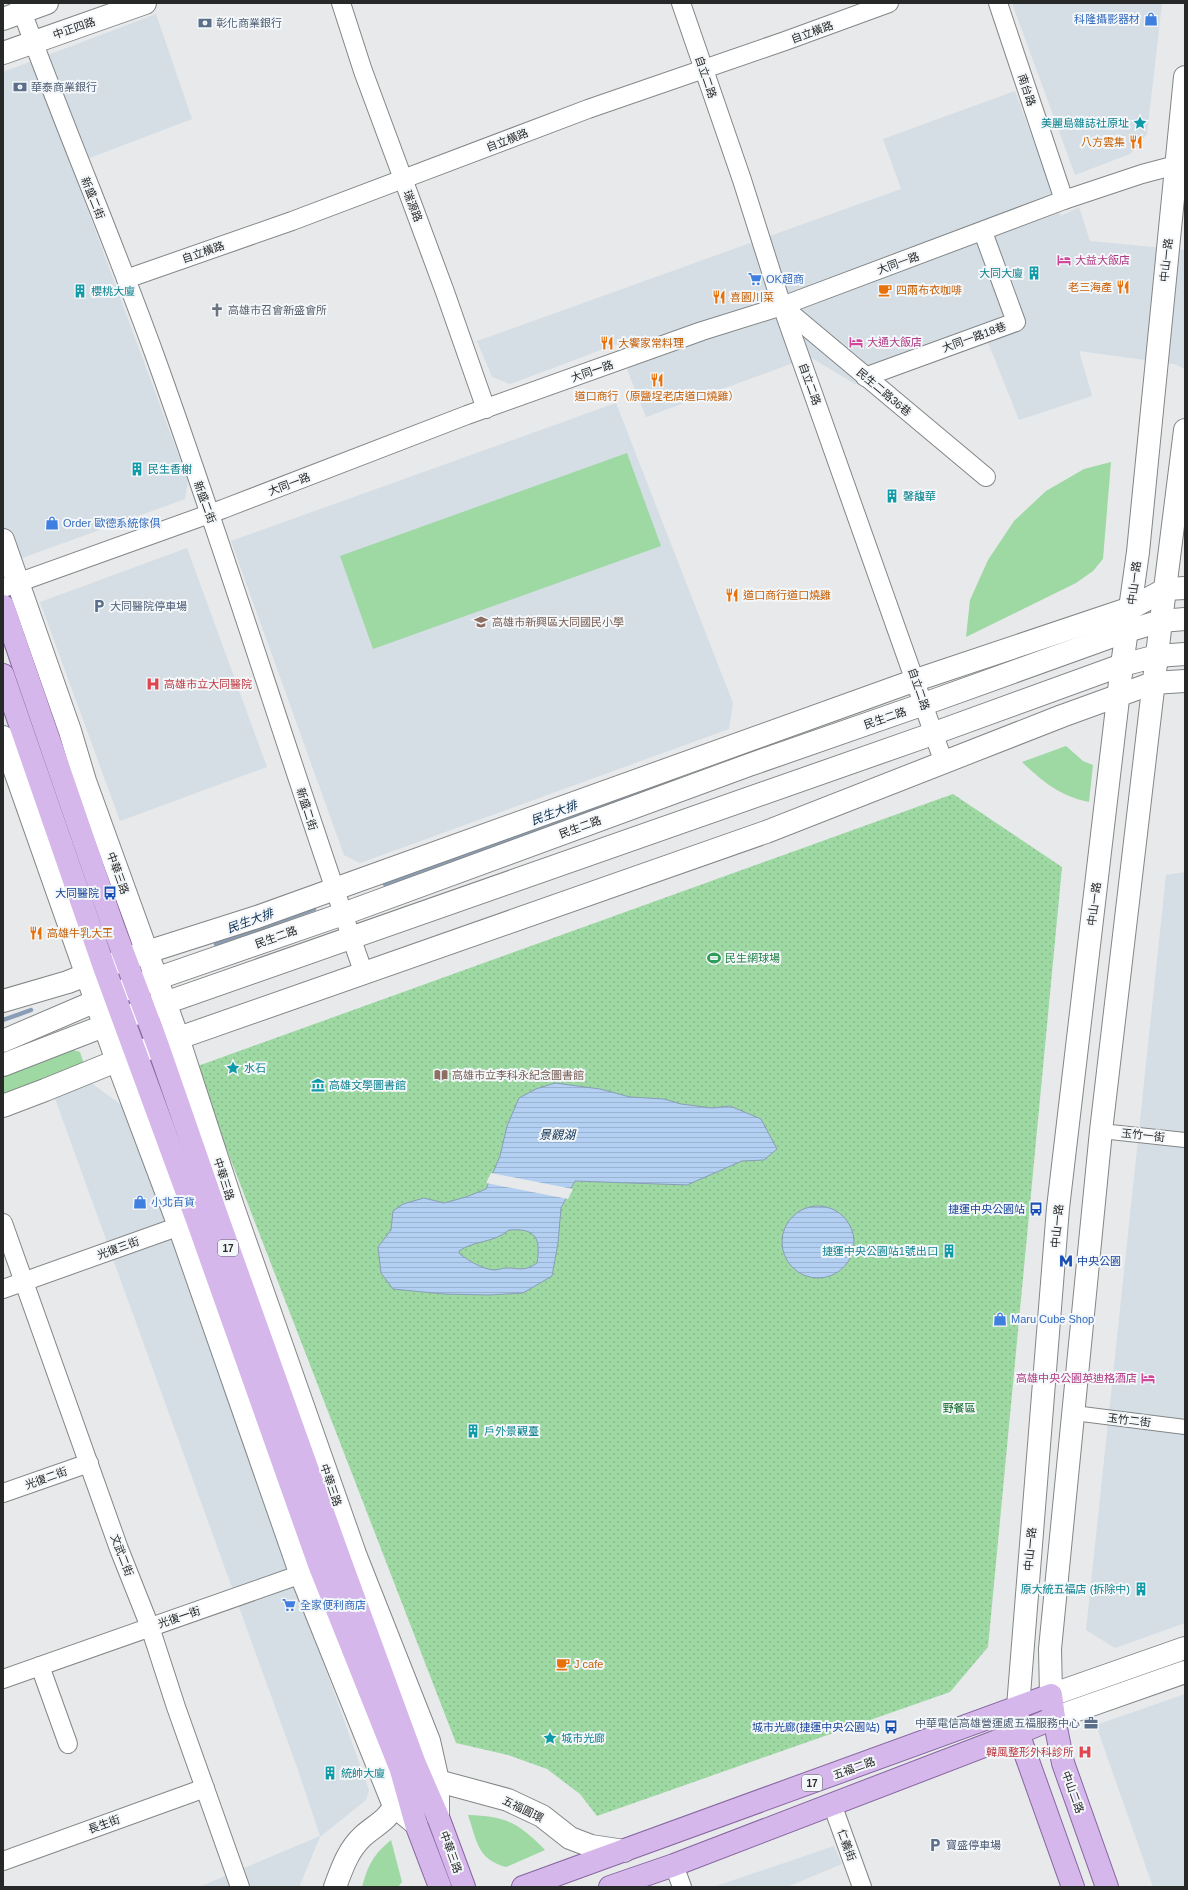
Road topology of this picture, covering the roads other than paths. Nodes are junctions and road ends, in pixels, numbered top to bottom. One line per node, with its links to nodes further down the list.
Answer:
1 (47, 3): 7 (main road)
2 (144, 3): 8 (main road, 中正四路)
3 (341, 3): 13 (street, 瑞源路)
4 (681, 3): 10 (street, 自立二路)
5 (889, 3): 10 (street, 自立橫路)
6 (998, 3): 14 (street, 南台路)
7 (15, 11): 8 (street, 新盛二街)
8 (33, 42): 9 (main road, 中正四路); 16 (street, 新盛二街)
9 (3, 53)
10 (703, 70): 13 (street, 自立橫路); 17 (street, 自立二路)
11 (1185, 77): 12 (main road, 中山一路)
12 (1181, 165): 14 (street, 大同一路); 27 (main road, 中山一路)
13 (402, 180): 16 (street, 自立橫路); 19 (street, 瑞源路)
14 (1064, 200): 15 (street, 大同一路)
15 (983, 232): 17 (street, 大同一路); 18 (street, 大同一路18巷)
16 (126, 279): 22 (street, 新盛二街)
17 (782, 306): 18 (street, 民生二路36巷); 19 (street, 大同一路); 35 (street, 自立二路)
18 (865, 377): 21 (street, 民生二路36巷)
19 (486, 409): 22 (street, 大同一路)
20 (1185, 430): 25 (main road)
21 (986, 477)
22 (210, 514): 24 (street, 大同一路); 43 (street, 新盛二街)
23 (3, 540): 24 (main road, 中華三路 / 17)
24 (11, 585): 46 (main road, 中華三路 / 17)
25 (1175, 588): 27 (main road); 29 (main road)
26 (3, 606): 47 (main road, 中華三路 / 17)
27 (1131, 608): 30 (main road, 中山一路); 35 (main road)
28 (1185, 619): 29 (main road, 民生二路)
29 (1161, 620): 30 (main road, 民生二路); 32 (main road)
30 (1127, 631): 33 (main road, 中山一路); 39 (main road, 民生二路)
31 (1185, 654): 32 (main road)
32 (1157, 656): 33 (main road); 37 (main road)
33 (1122, 665): 38 (main road, 中山一路); 40 (main road)
34 (3, 675): 48 (main road, 中華三路 / 17)
35 (916, 680): 39 (street, 自立二路); 43 (main road)
36 (1185, 681): 37 (main road)
37 (1153, 683): 38 (main road); 61 (main road)
38 (1118, 695): 42 (main road); 78 (main road, 中山一路)
39 (924, 704): 40 (street, 自立二路); 44 (main road, 民生二路)
40 (934, 734): 42 (street, 自立二路); 45 (main road)
41 (3, 737): 48 (main road, 中華三路 / 17)
42 (944, 763): 49 (main road)
43 (334, 889): 44 (street, 新盛二街); 46 (main road)
44 (343, 914): 45 (street, 新盛二街); 50 (main road, 民生二路)
45 (352, 939): 49 (street, 新盛二街); 54 (main road)
46 (147, 952): 47 (main road); 50 (main road, 中華三路 / 17)
47 (125, 959): 48 (main road); 51 (main road, 中華三路 / 17)
48 (95, 971): 52 (main road, 中華三路 / 17); 53 (main road)
49 (364, 974): 57 (main road)
50 (157, 980): 51 (main road, 民生二路); 54 (main road, 中華三路 / 17)
51 (135, 986): 52 (main road, 民生二路); 54 (main road, 中華三路 / 17)
52 (105, 998): 55 (main road, 中華三路 / 17); 56 (main road, 民生二路)
53 (3, 1001)
54 (155, 1007): 55 (main road); 57 (main road, 中華三路 / 17)
55 (114, 1022): 58 (main road, 中華三路 / 17); 59 (main road)
56 (3, 1042)
57 (168, 1042): 58 (main road); 63 (main road, 中華三路 / 17)
58 (126, 1057): 60 (main road); 63 (main road, 中華三路 / 17)
59 (3, 1065)
60 (3, 1106)
61 (1101, 1131): 62 (street, 玉竹一街); 67 (main road)
62 (1185, 1140)
63 (206, 1216): 65 (street, 光復三街); 71 (main road, 中華三路 / 17); 71 (main road, 中華三路 / 17)
64 (3, 1223): 65 (street, 文武二街)
65 (24, 1282): 66 (street, 光復三街); 69 (street, 文武二街)
66 (3, 1289)
67 (1074, 1413): 68 (street, 玉竹二街); 77 (main road)
68 (1185, 1427)
69 (89, 1463): 70 (street, 光復二街); 72 (street, 文武二街)
70 (3, 1493)
71 (329, 1564): 72 (street, 光復一街); 82 (main road, 中華三路 / 17); 83 (main road, 中華三路 / 17); 86 (main road, 中華三路 / 17); 88 (main road, 中華三路 / 17)
72 (150, 1627): 74 (street, 光復一街); 84 (street, 文武二街)
73 (1185, 1648): 77 (main road, 五福二路)
74 (40, 1666): 76 (street, 光復一街); 81 (street)
75 (1185, 1672): 79 (main road)
76 (3, 1679)
77 (1051, 1695): 78 (main road, 五福二路 / 17); 79 (main road, 中山二路)
78 (1018, 1707): 80 (main road, 中山一路); 89 (main road, 五福二路 / 17)
79 (1054, 1718): 80 (main road, 17); 101 (main road, 中山二路)
80 (1018, 1733): 85 (main road, 17); 100 (main road)
81 (68, 1744)
82 (418, 1773): 83 (main road, 五福圓環); 87 (main road, 中華三路 / 17)
83 (438, 1781): 87 (main road, 中華三路 / 17); 89 (main road, 五福圓環)
84 (205, 1788): 90 (street, 長生街); 93 (street, 文武二街)
85 (832, 1804): 91 (main road, 17); 99 (street, 仁義街)
86 (394, 1806): 88 (main road, 中華三路 / 17); 94 (main road)
87 (438, 1817): 96 (main road, 中華三路 / 17)
88 (416, 1824): 95 (main road, 中華三路 / 17)
89 (624, 1851): 97 (main road, 五福二路 / 17)
90 (3, 1861)
91 (674, 1865): 92 (main road, 17); 98 (street)
92 (622, 1885)
93 (240, 1887)
94 (335, 1887)
95 (440, 1887)
96 (464, 1887)
97 (523, 1887)
98 (682, 1887)
99 (862, 1887)
100 (1073, 1887)
101 (1107, 1887)

